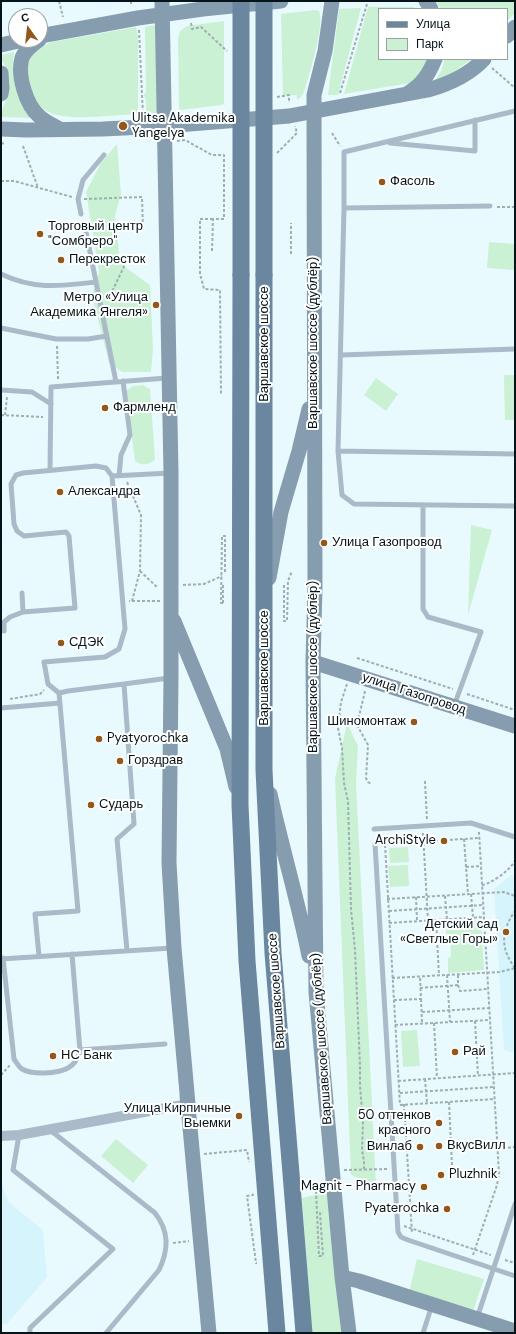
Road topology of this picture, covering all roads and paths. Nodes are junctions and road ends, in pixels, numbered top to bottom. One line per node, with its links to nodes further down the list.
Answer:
1 (59, 1): 10 (path)
2 (131, 1): 9 (path)
3 (264, 1): 84 (main road, Варшавское шоссе, bridge)
4 (281, 1): 6 (main road)
5 (332, 1): 23 (main road, Варшавское шоссе (дублёр))
6 (239, 3): 8 (main road); 108 (main road, Варшавское шоссе, bridge)
7 (368, 4): 20 (path)
8 (162, 8): 9 (main road); 26 (main road)
9 (134, 12): 13 (main road); 25 (path)
10 (63, 17)
11 (515, 27): 12 (main road)
12 (508, 35)
13 (48, 36)
14 (30, 48): 28 (main road)
15 (435, 60): 21 (main road)
16 (488, 64): 18 (path); 21 (main road)
17 (1, 73): 19 (main road)
18 (515, 88)
19 (1, 94)
20 (340, 96)
21 (402, 96): 23 (main road)
22 (515, 111): 24 (lane)
23 (314, 112): 26 (main road); 59 (main road, Варшавское шоссе (дублёр))
24 (475, 120): 31 (lane); 31 (lane)
25 (143, 121)
26 (165, 126): 28 (main road); 56 (main road)
27 (1, 129): 28 (main road)
28 (62, 130)
29 (332, 133): 33 (path)
30 (185, 140): 41 (path)
31 (385, 142): 33 (lane)
32 (23, 146): 35 (path)
33 (344, 152): 39 (lane)
34 (104, 155): 40 (lane)
35 (38, 188)
36 (143, 205): 44 (path)
37 (490, 206): 38 (path); 39 (lane)
38 (515, 207)
39 (344, 208): 55 (lane)
40 (82, 214)
41 (213, 219): 45 (path); 63 (path)
42 (292, 223): 47 (path)
43 (85, 227): 49 (lane)
44 (143, 230)
45 (212, 251)
46 (130, 254): 50 (path)
47 (291, 254)
48 (1, 274): 49 (lane)
49 (96, 282): 50 (lane)
50 (102, 312): 52 (lane)
51 (1, 328): 53 (lane)
52 (107, 336): 53 (lane); 57 (lane)
53 (56, 339): 60 (path)
54 (515, 349): 55 (lane)
55 (341, 355): 68 (lane)
56 (170, 378): 58 (lane); 71 (main road)
57 (116, 382): 58 (lane); 60 (lane)
58 (123, 382): 73 (lane)
59 (315, 383): 84 (main road); 91 (main road, Варшавское шоссе (дублёр))
60 (58, 386): 64 (lane)
61 (1, 390): 62 (lane)
62 (7, 391): 64 (lane); 66 (path)
63 (221, 395)
64 (51, 404): 67 (lane)
65 (1, 415): 66 (path)
66 (5, 415): 67 (path)
67 (51, 417): 70 (lane)
68 (338, 452): 69 (lane); 74 (lane)
69 (515, 454)
70 (50, 470): 72 (lane); 88 (lane)
71 (171, 473): 73 (lane); 87 (main road)
72 (112, 476): 73 (lane); 86 (lane)
73 (122, 476): 76 (path)
74 (423, 505): 75 (lane); 97 (lane)
75 (515, 506)
76 (140, 571): 85 (path); 87 (path)
77 (292, 571): 82 (path)
78 (225, 572): 79 (path)
79 (222, 576): 80 (path); 81 (path)
80 (182, 584)
81 (223, 585)
82 (284, 585)
83 (22, 593): 88 (lane)
84 (265, 599): 105 (main road, Варшавское шоссе)
85 (132, 601): 86 (path); 87 (path)
86 (123, 602): 93 (lane)
87 (171, 607): 92 (main road); 108 (main road)
88 (23, 612): 89 (lane)
89 (4, 631)
90 (356, 658): 97 (path)
91 (313, 662): 101 (main road, улица Газопровод); 165 (main road, Варшавское шоссе (дублёр))
92 (172, 677): 94 (lane); 148 (main road)
93 (48, 684): 98 (lane); 99 (path)
94 (124, 684): 98 (lane); 149 (lane)
95 (354, 685): 208 (path)
96 (366, 689): 107 (path)
97 (460, 692): 101 (lane); 103 (path)
98 (59, 693): 100 (lane)
99 (9, 699)
100 (60, 704): 102 (lane); 151 (lane)
101 (454, 707): 104 (main road, улица Газопровод)
102 (1, 708)
103 (515, 710)
104 (515, 726)
105 (264, 770): 165 (main road); 235 (main road, Варшавское шоссе)
106 (425, 781): 109 (path)
107 (371, 784)
108 (240, 805): 234 (main road, Варшавское шоссе)
109 (427, 825): 110 (lane); 111 (lane); 115 (path)
110 (478, 825): 112 (lane); 113 (path)
111 (374, 829)
112 (515, 837)
113 (479, 838): 114 (path); 120 (path)
114 (464, 839): 115 (path); 119 (path)
115 (423, 841): 117 (path); 127 (path)
116 (375, 844): 117 (path); 130 (lane)
117 (385, 844): 129 (path)
118 (515, 861): 121 (path)
119 (466, 866): 120 (path); 123 (path)
120 (481, 866): 121 (path)
121 (482, 885): 122 (path)
122 (482, 893): 124 (path); 126 (path); 131 (path)
123 (468, 894): 124 (path); 125 (path)
124 (471, 894): 132 (path)
125 (446, 896): 127 (path); 133 (path)
126 (515, 896)
127 (426, 897): 128 (path); 134 (path)
128 (416, 898): 129 (path); 135 (path)
129 (388, 899): 130 (path); 136 (path)
130 (378, 900): 145 (lane)
131 (483, 905): 132 (path); 138 (path)
132 (472, 906): 133 (path); 139 (path)
133 (446, 908): 134 (path); 142 (path)
134 (427, 909): 135 (path); 140 (path)
135 (416, 910): 136 (path); 143 (path)
136 (389, 911): 144 (path)
137 (515, 911): 153 (path)
138 (484, 917): 139 (path); 146 (path)
139 (473, 918): 142 (path)
140 (428, 920): 141 (path); 143 (path)
141 (436, 920): 142 (path); 147 (path)
142 (447, 920)
143 (417, 921): 144 (path)
144 (390, 923): 145 (path); 159 (path)
145 (380, 924): 160 (lane)
146 (485, 939): 147 (path); 154 (path)
147 (437, 942): 157 (path)
148 (174, 948): 149 (lane); 195 (main road)
149 (127, 951): 150 (lane)
150 (72, 954): 151 (lane); 179 (lane)
151 (39, 956): 152 (lane)
152 (2, 959): 180 (lane)
153 (515, 968): 154 (path)
154 (487, 973): 155 (path); 164 (path)
155 (458, 974): 156 (path); 161 (path)
156 (447, 975): 157 (path); 162 (path)
157 (439, 976): 158 (path)
158 (420, 977): 159 (path); 163 (path)
159 (393, 978): 160 (path); 167 (path)
160 (383, 979): 177 (lane)
161 (458, 985): 162 (path); 164 (path)
162 (448, 986): 163 (path); 169 (path)
163 (420, 988): 166 (path)
164 (488, 990): 168 (path)
165 (316, 992): 227 (main road, Варшавское шоссе (дублёр))
166 (421, 998): 167 (path); 170 (path)
167 (394, 1000): 176 (path)
168 (490, 1008): 169 (path); 171 (path)
169 (449, 1010): 170 (path); 173 (path)
170 (422, 1012): 175 (path)
171 (490, 1020): 172 (path); 183 (path)
172 (475, 1021): 173 (path); 184 (path)
173 (450, 1022): 174 (path)
174 (434, 1023): 175 (path); 185 (path)
175 (422, 1024): 176 (path)
176 (396, 1025): 177 (path); 188 (path)
177 (386, 1026): 187 (lane)
178 (165, 1044): 179 (lane)
179 (80, 1050): 180 (lane)
180 (14, 1060): 182 (path)
181 (515, 1073): 183 (path)
182 (1, 1075)
183 (493, 1075): 184 (path); 189 (path)
184 (478, 1076): 185 (path)
185 (437, 1078): 186 (path)
186 (425, 1079): 188 (path); 190 (path)
187 (389, 1081): 188 (path); 198 (lane)
188 (399, 1081): 191 (path)
189 (494, 1087): 190 (path); 192 (path)
190 (426, 1091): 191 (path); 194 (path)
191 (400, 1093): 196 (path)
192 (495, 1099): 193 (path); 203 (path)
193 (448, 1102): 194 (path); 209 (path)
194 (427, 1103): 197 (path)
195 (188, 1104): 199 (street); 204 (main road)
196 (400, 1104): 197 (path); 198 (path)
197 (404, 1104): 215 (path)
198 (391, 1105): 206 (lane)
199 (49, 1130): 200 (street); 232 (lane)
200 (19, 1135): 201 (street); 231 (lane)
201 (1, 1136)
202 (515, 1147): 203 (path)
203 (498, 1148): 209 (path)
204 (194, 1155): 205 (path); 233 (main road)
205 (249, 1165)
206 (394, 1169): 208 (path); 214 (lane)
207 (341, 1170): 208 (path)
208 (364, 1170)
209 (499, 1172): 219 (path)
210 (252, 1188): 223 (path)
211 (316, 1192): 213 (path)
212 (515, 1204): 220 (lane)
213 (320, 1213)
214 (398, 1224): 215 (path); 218 (lane)
215 (412, 1228): 218 (path); 219 (path)
216 (190, 1241): 217 (path)
217 (176, 1242)
218 (413, 1242): 222 (lane)
219 (475, 1250): 220 (path); 222 (path)
220 (497, 1257): 225 (lane)
221 (505, 1260): 224 (path)
222 (471, 1262): 225 (lane)
223 (261, 1263)
224 (515, 1263)
225 (493, 1269): 226 (lane); 229 (lane)
226 (515, 1276)
227 (342, 1277): 228 (main road); 236 (main road, Варшавское шоссе (дублёр))
228 (432, 1304): 229 (main road); 237 (lane)
229 (477, 1319): 230 (main road)
230 (515, 1331)
231 (30, 1333)
232 (106, 1333)
233 (209, 1333)
234 (277, 1333)
235 (304, 1333)
236 (349, 1333)
237 (423, 1333)

